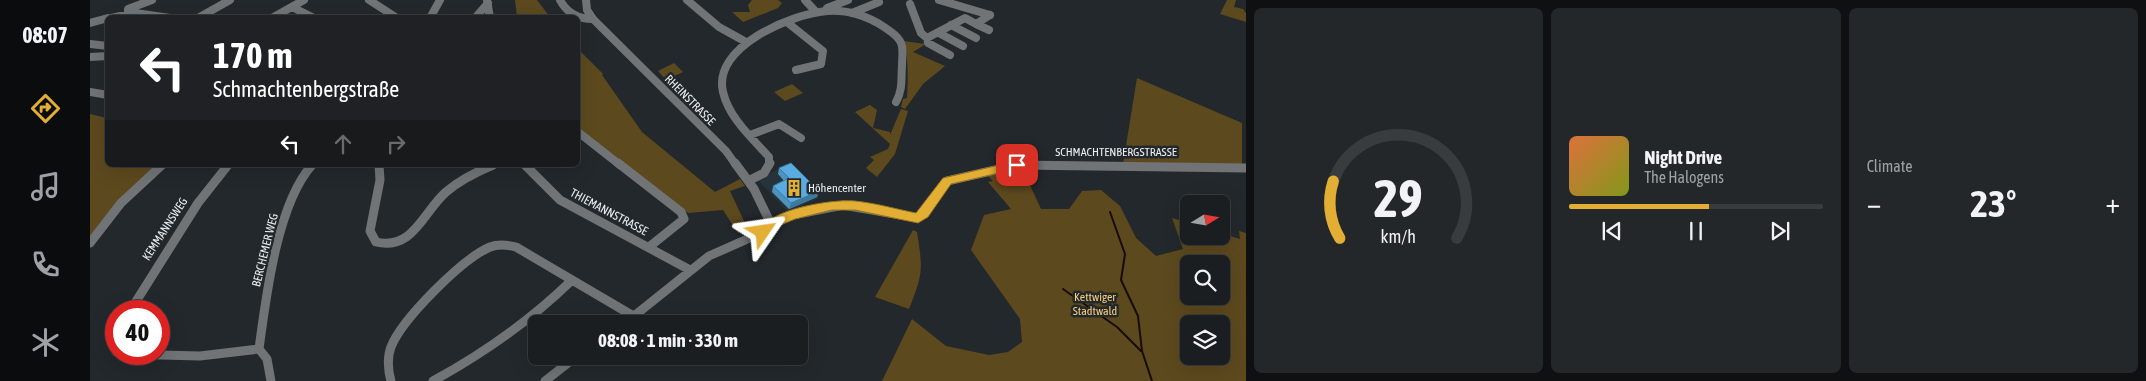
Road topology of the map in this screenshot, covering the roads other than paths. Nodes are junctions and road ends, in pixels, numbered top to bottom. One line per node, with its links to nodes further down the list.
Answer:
1 (152, 0): 18 (street)
2 (230, 0): 24 (street)
3 (304, 0): 15 (street)
4 (369, 0): 27 (street)
5 (440, 0): 28 (street)
6 (560, 0): 31 (street)
7 (586, 0): 35 (street, RHEINSTRASSE)
8 (686, 0): 45 (street)
9 (848, 0): 16 (street)
10 (939, 0): 39 (street)
11 (488, 1): 29 (street); 30 (street)
12 (808, 1): 17 (street)
13 (879, 2): 19 (street)
14 (910, 4): 20 (street)
15 (292, 7): 25 (street); 26 (street)
16 (828, 11): 17 (street); 19 (street)
17 (816, 12): 38 (street)
18 (128, 13): 22 (street); 23 (street)
19 (852, 13): 36 (street)
20 (916, 14): 21 (street); 43 (street)
21 (926, 14)
22 (120, 15)
23 (145, 15)
24 (203, 15)
25 (277, 15)
26 (308, 15)
27 (392, 15)
28 (432, 15)
29 (477, 15)
30 (490, 15)
31 (573, 15)
32 (887, 17): 36 (street)
33 (580, 18): 35 (street)
34 (105, 19): 37 (street)
35 (593, 19): 66 (street, RHEINSTRASSE)
36 (876, 21): 55 (street)
37 (90, 23)
38 (788, 23): 45 (street); 52 (street)
39 (976, 24): 40 (street); 41 (street)
40 (951, 25): 42 (street); 44 (street)
41 (989, 30)
42 (938, 33): 43 (street); 48 (street)
43 (927, 38): 50 (street)
44 (976, 38)
45 (746, 42): 57 (street)
46 (90, 44): 47 (street)
47 (105, 46)
48 (963, 46)
49 (105, 55): 51 (street)
50 (950, 55)
51 (90, 58)
52 (796, 70)
53 (90, 92): 54 (street)
54 (105, 94)
55 (896, 102)
56 (580, 134): 69 (street)
57 (750, 135): 58 (street); 66 (street)
58 (800, 138)
59 (160, 167): 68 (street)
60 (226, 167): 72 (street, KEMMANNSWEG)
61 (310, 167): 75 (street, BERCHEMER WEG)
62 (379, 167): 63 (street)
63 (489, 167)
64 (527, 167): 69 (street, THIEMANNSTRASSE)
65 (1246, 168): 67 (street, SCHMACHTENBERGSTRASSE)
66 (748, 181): 67 (street, RHEINSTRASSE)
67 (772, 224): 70 (street, SCHMACHTENBERGSTRASSE)
68 (90, 243)
69 (649, 248): 70 (street, THIEMANNSTRASSE)
70 (690, 270): 74 (street, SCHMACHTENBERGSTRASSE)
71 (572, 280): 73 (street); 79 (street); 80 (street)
72 (137, 300)
73 (632, 315)
74 (637, 315)
75 (259, 348): 76 (street); 78 (street)
76 (170, 355)
77 (565, 365): 81 (street)
78 (271, 381)
79 (391, 381)
80 (433, 381)
81 (545, 381)

